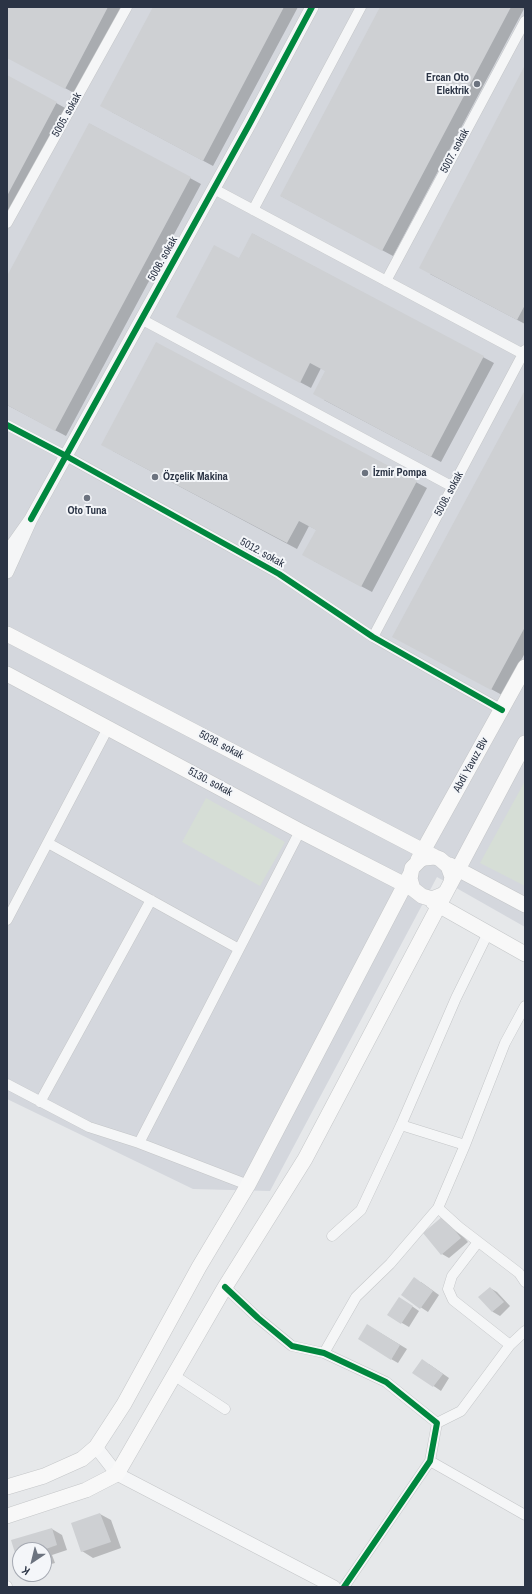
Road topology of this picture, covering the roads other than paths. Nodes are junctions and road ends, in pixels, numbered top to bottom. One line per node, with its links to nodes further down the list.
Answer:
1 (127, 7): 7 (street, 5005. sokak)
2 (312, 7): 5 (street, 5006. sokak)
3 (361, 7): 6 (street)
4 (525, 21): 8 (street, 5007. sokak)
5 (214, 189): 6 (street); 9 (street, 5006. sokak)
6 (253, 210): 8 (street)
7 (7, 223)
8 (386, 281): 10 (street)
9 (141, 320): 12 (street, 5006. sokak); 13 (street)
10 (524, 353): 13 (street, 5008. sokak)
11 (7, 425): 12 (street, 5012. sokak)
12 (66, 456): 14 (street, 5006. sokak); 18 (street, 5012. sokak)
13 (453, 487): 18 (street, 5008. sokak)
14 (31, 519): 15 (street); 16 (street)
15 (7, 553)
16 (7, 572)
17 (7, 634): 26 (main road, 5036. sokak)
18 (373, 637): 21 (street, 5012. sokak)
19 (525, 666): 21 (main road, Abdi Yavuz Blv)
20 (7, 674): 22 (main road, 5130. sokak)
21 (502, 710): 26 (main road, Abdi Yavuz Blv)
22 (108, 728): 24 (main road, 5130. sokak); 25 (street)
23 (525, 742): 27 (main road)
24 (300, 831): 26 (main road, 5130. sokak); 34 (street)
25 (48, 843): 29 (street); 32 (street)
26 (421, 869): 27 (main road); 28 (main road); 42 (main road, Abdi Yavuz Blv)
27 (452, 881): 28 (main road); 30 (main road); 31 (main road)
28 (427, 898): 31 (main road)
29 (151, 900): 34 (street); 38 (street)
30 (525, 905)
31 (440, 906): 33 (main road); 47 (main road)
32 (7, 920)
33 (488, 933): 35 (main road); 39 (street)
34 (239, 949): 40 (street)
35 (525, 954)
36 (525, 1006): 41 (street)
37 (7, 1084): 38 (street)
38 (40, 1102): 40 (street)
39 (401, 1125): 41 (street); 44 (street)
40 (139, 1143): 42 (street)
41 (465, 1145): 43 (street)
42 (248, 1185): 54 (main road, Abdi Yavuz Blv)
43 (438, 1208): 45 (street); 50 (street)
44 (332, 1236)
45 (478, 1242): 46 (street); 49 (street)
46 (525, 1282)
47 (225, 1287): 50 (street); 51 (main road)
48 (525, 1331): 49 (street)
49 (510, 1345): 53 (street)
50 (324, 1353): 53 (street)
51 (175, 1376): 52 (street); 56 (main road)
52 (224, 1409)
53 (437, 1423): 55 (street)
54 (96, 1447): 56 (street); 57 (main road, Abdi Yavuz Blv)
55 (430, 1461): 58 (street); 61 (street)
56 (117, 1474): 59 (main road); 60 (street)
57 (7, 1487)
58 (525, 1515)
59 (7, 1516)
60 (334, 1587)
61 (344, 1587)

